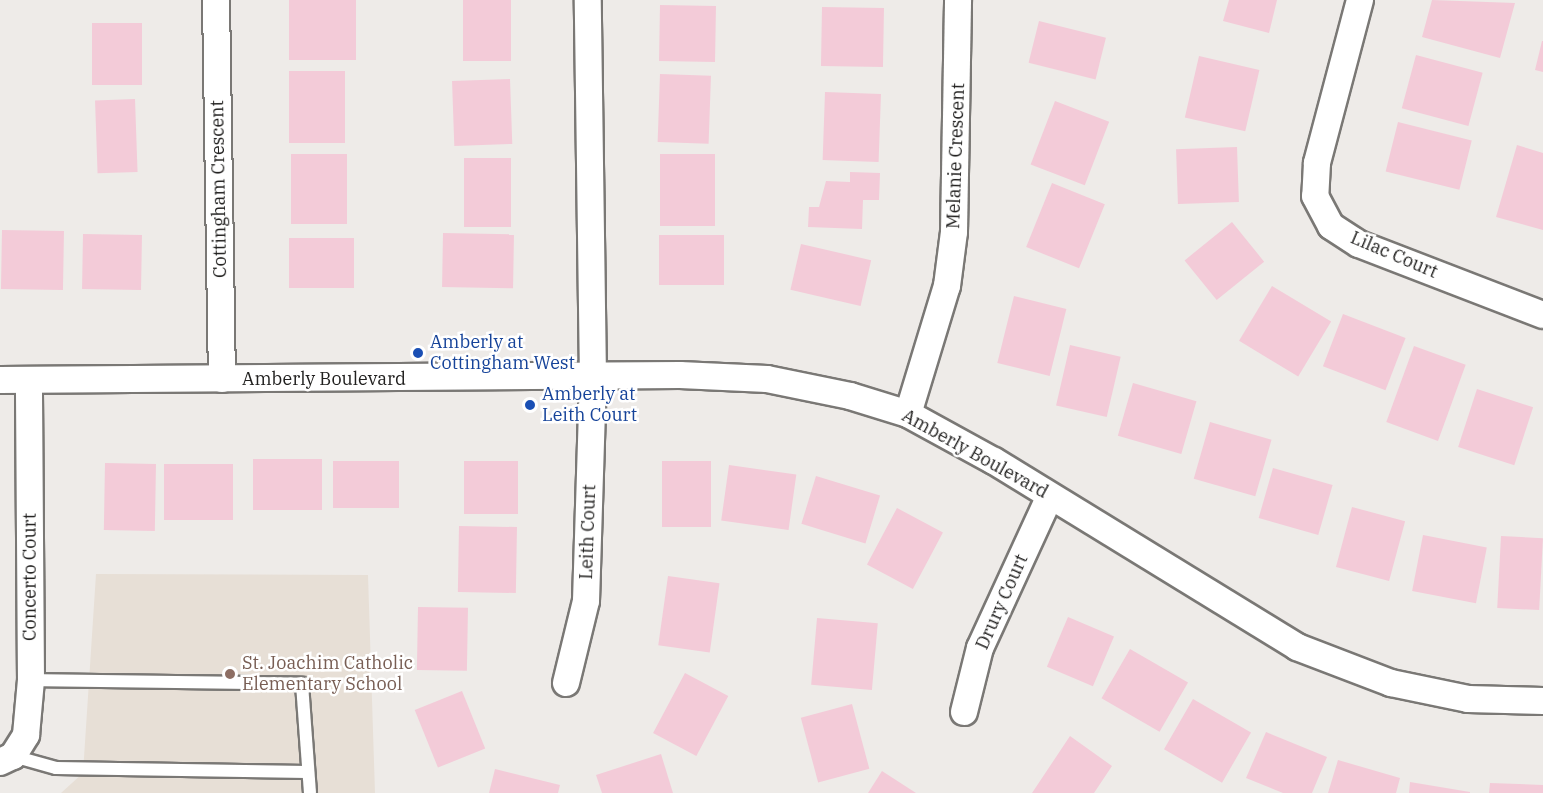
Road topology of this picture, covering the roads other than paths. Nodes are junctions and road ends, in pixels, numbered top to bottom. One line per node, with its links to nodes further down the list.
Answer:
1 (216, 0): 7 (street, Cottingham Crescent)
2 (588, 0): 6 (street)
3 (958, 0): 10 (street, Melanie Crescent)
4 (1359, 0): 5 (street, Lilac Court)
5 (1543, 315)
6 (593, 378): 7 (street, Amberly Boulevard); 10 (street, Amberly Boulevard); 13 (street, Leith Court)
7 (222, 379): 9 (street, Amberly Boulevard)
8 (0, 380): 9 (street, Amberly Boulevard)
9 (29, 381): 12 (street, Concerto Court)
10 (908, 414): 11 (street, Amberly Boulevard)
11 (1050, 496): 14 (street, Amberly Boulevard); 15 (street, Drury Court)
12 (31, 680): 16 (street, Concerto Court); 17 (lane)
13 (566, 683)
14 (1543, 701)
15 (964, 712)
16 (6, 759): 17 (lane)
17 (307, 772): 18 (lane)
18 (310, 793)

